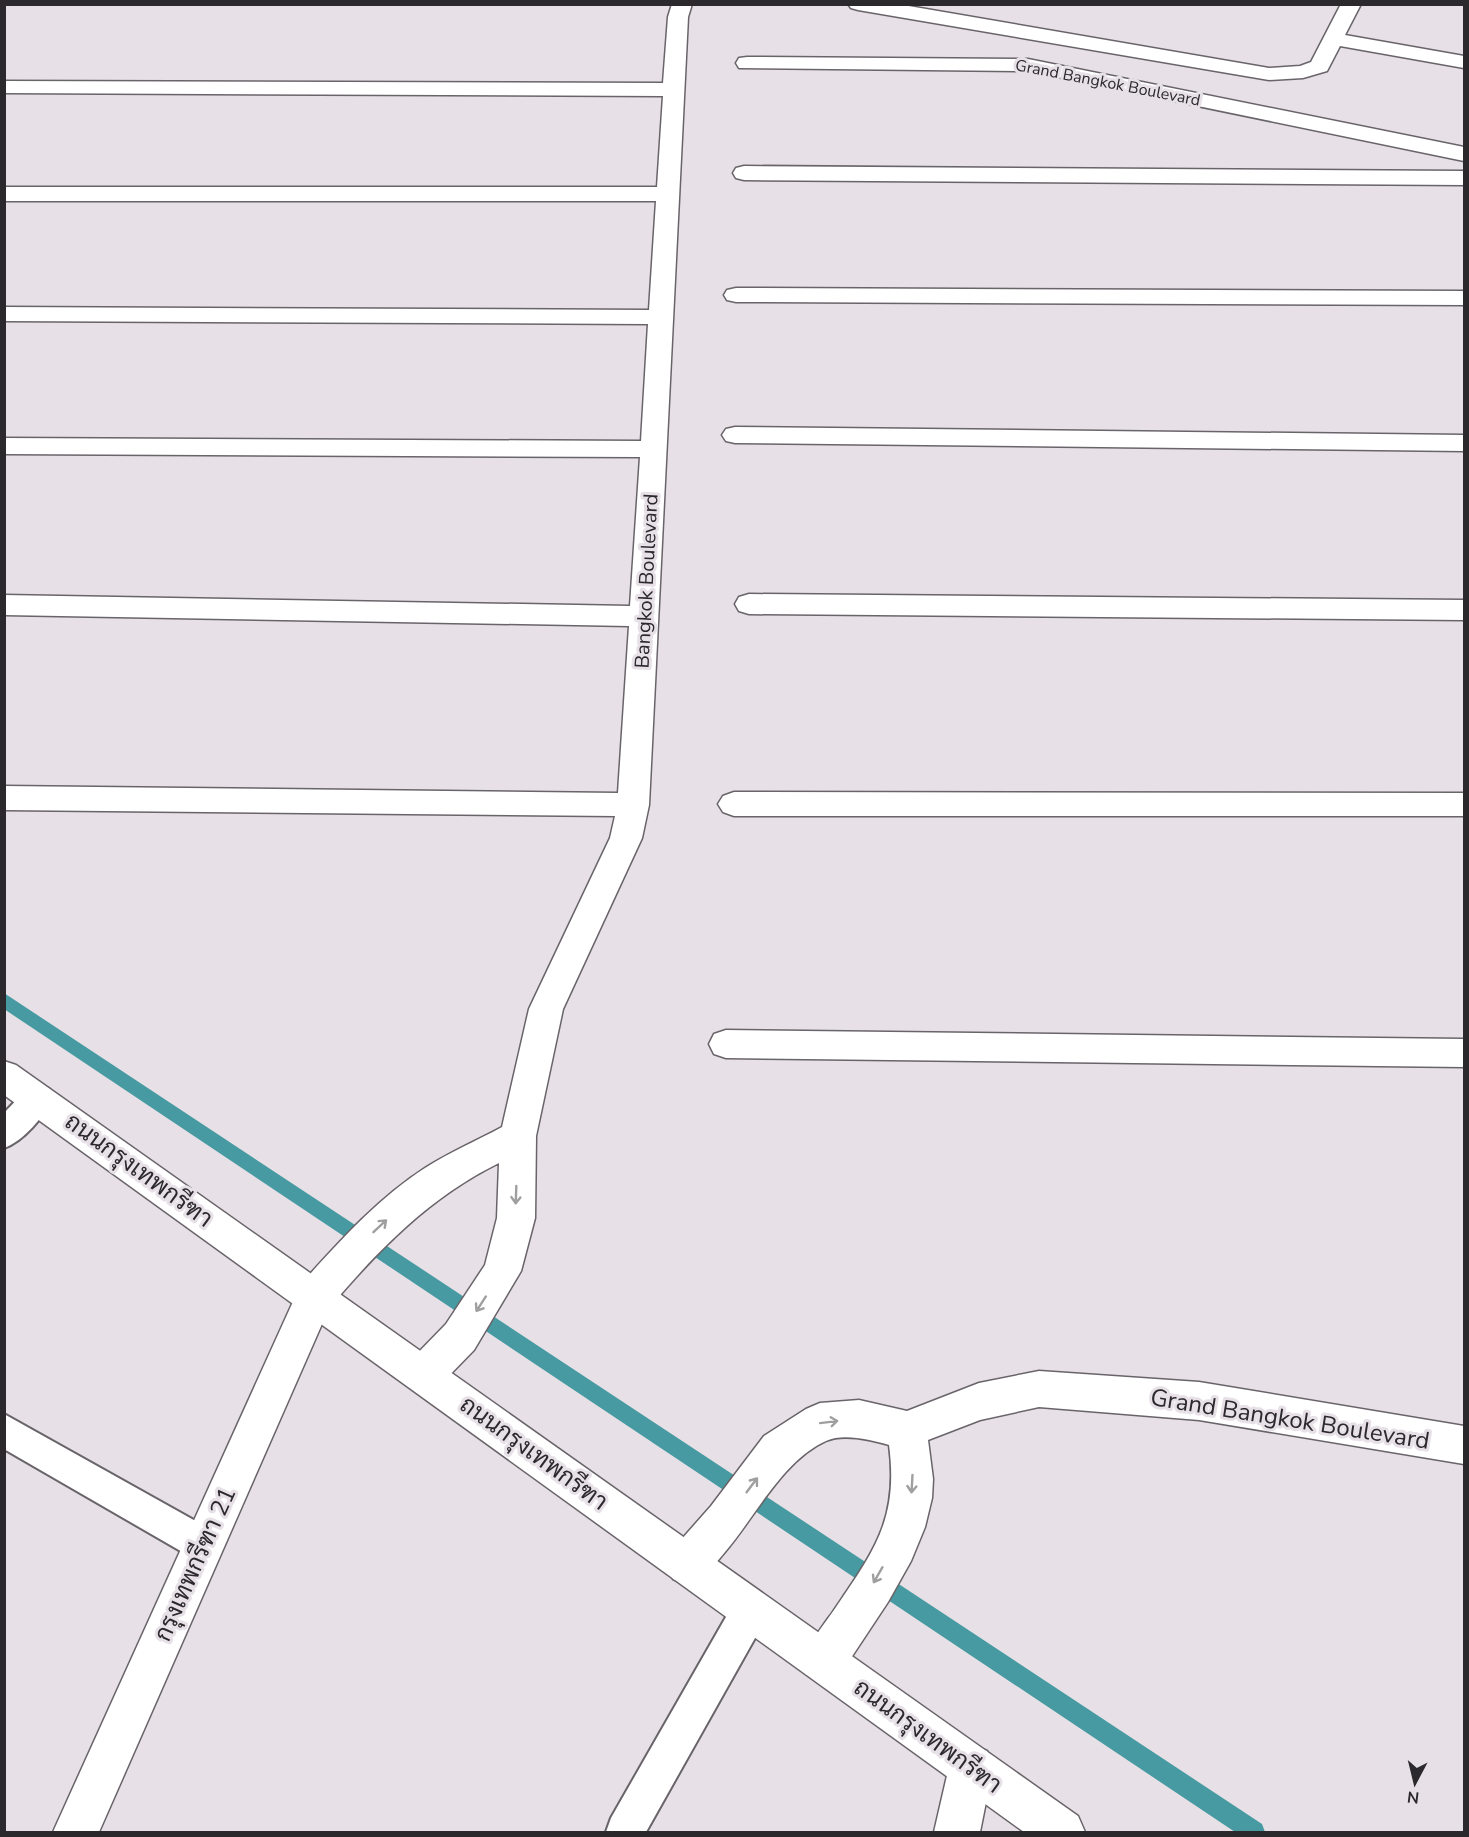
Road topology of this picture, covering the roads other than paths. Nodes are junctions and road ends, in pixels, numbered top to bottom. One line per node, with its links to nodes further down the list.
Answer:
1 (682, 4): 8 (street, Bangkok Boulevard)
2 (858, 4): 4 (street)
3 (1351, 4): 4 (street)
4 (1333, 39): 6 (street)
5 (747, 63): 9 (street, Grand Bangkok Boulevard)
6 (1464, 63)
7 (4, 87): 8 (street)
8 (675, 90): 13 (street, Bangkok Boulevard)
9 (1464, 154)
10 (744, 173): 11 (street)
11 (1464, 178)
12 (4, 194): 13 (street)
13 (669, 194): 17 (street, Bangkok Boulevard)
14 (736, 295): 15 (street)
15 (1464, 298)
16 (4, 314): 17 (street)
17 (661, 317): 21 (street, Bangkok Boulevard)
18 (735, 435): 19 (street)
19 (1464, 443)
20 (4, 446): 21 (street)
21 (653, 449): 25 (street, Bangkok Boulevard)
22 (749, 604): 24 (street)
23 (4, 605): 25 (street)
24 (1464, 610)
25 (644, 616): 28 (street, Bangkok Boulevard)
26 (4, 798): 28 (street)
27 (734, 804): 29 (street)
28 (633, 805): 35 (street, Bangkok Boulevard)
29 (1464, 805)
30 (726, 1044): 31 (street)
31 (1464, 1053)
32 (4, 1075): 33 (street, ถนนกรุงเทพกรีฑา)
33 (38, 1098): 34 (lane); 36 (street, ถนนกรุงเทพกรีฑา)
34 (4, 1135)
35 (518, 1136): 36 (street, one-way to 35); 37 (street, Bangkok Boulevard, one-way to 37)
36 (315, 1296): 37 (street, ถนนกรุงเทพกรีฑา); 41 (street, กรุงเทพกรีฑา 21)
37 (424, 1374): 42 (street, ถนนกรุงเทพกรีฑา)
38 (4, 1430): 41 (lane)
39 (907, 1430): 40 (street, Grand Bangkok Boulevard); 42 (street, one-way to 39); 44 (street, one-way to 44)
40 (1464, 1445)
41 (204, 1545): 46 (street, กรุงเทพกรีฑา 21)
42 (688, 1564): 43 (street, ถนนกรุงเทพกรีฑา)
43 (751, 1609): 44 (street, ถนนกรุงเทพกรีฑา); 47 (lane)
44 (824, 1661): 45 (street, ถนนกรุงเทพกรีฑา)
45 (971, 1767): 48 (street); 49 (street, ถนนกรุงเทพกรีฑา)
46 (76, 1833)
47 (625, 1833)
48 (957, 1833)
49 (1062, 1833)

